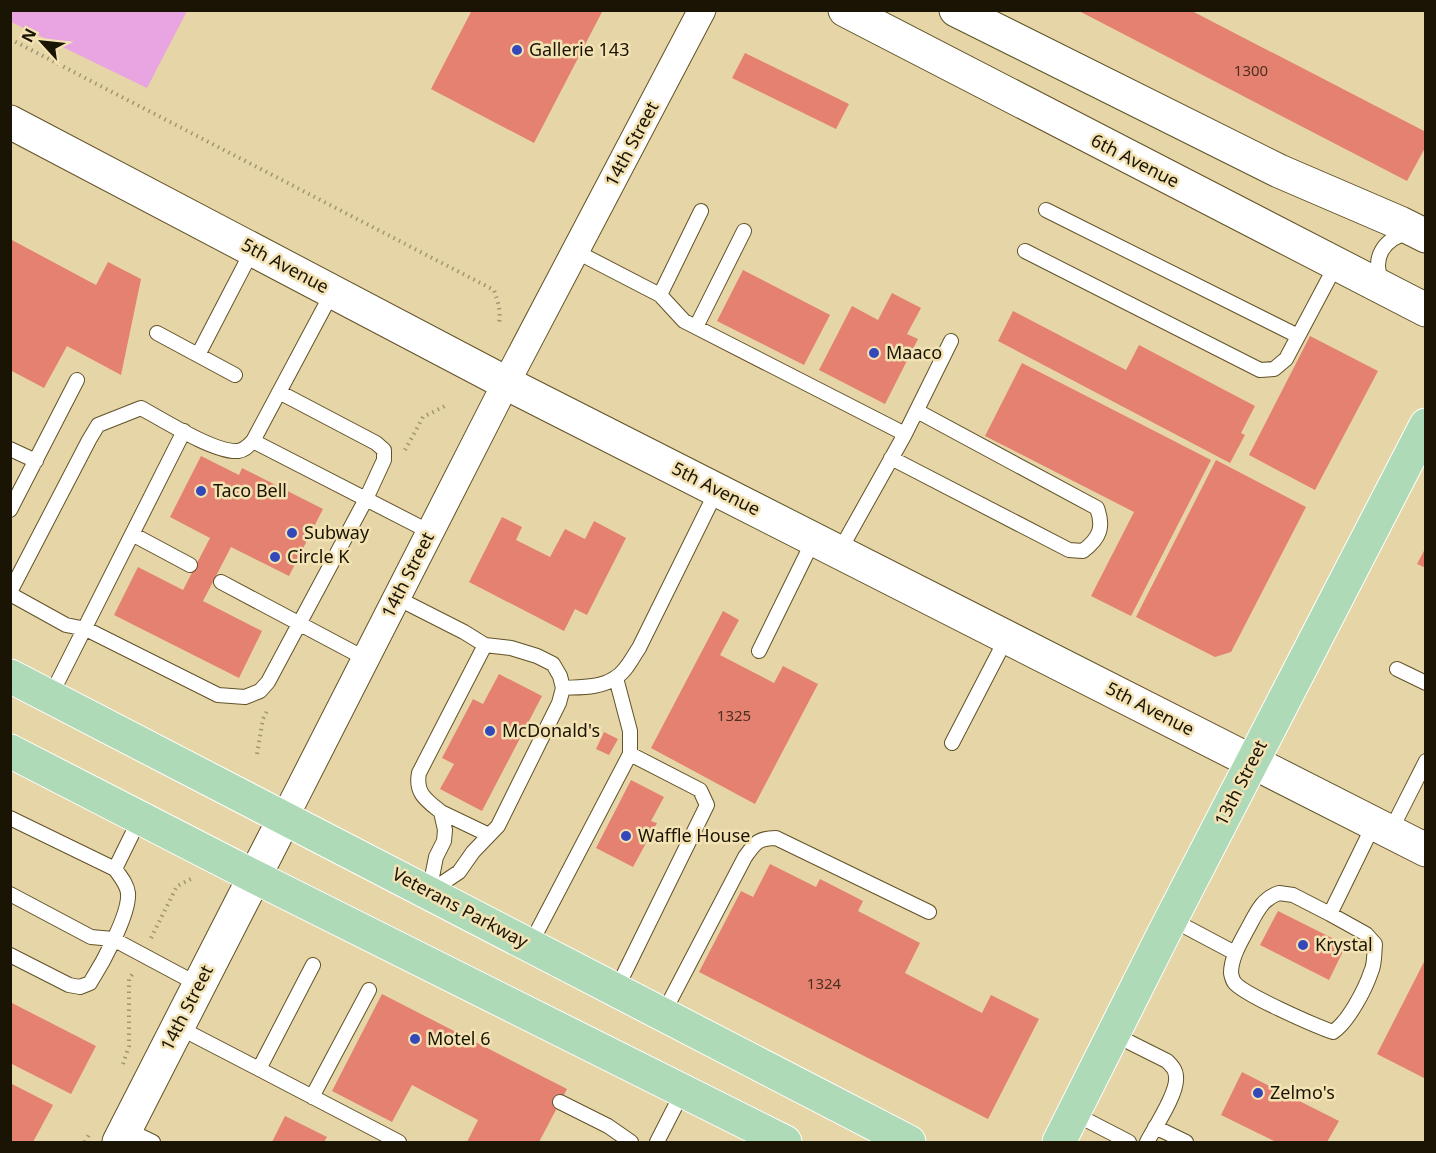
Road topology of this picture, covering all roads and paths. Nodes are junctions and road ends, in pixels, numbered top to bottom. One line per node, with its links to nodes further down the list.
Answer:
1 (702, 10): 11 (street, 14th Street)
2 (845, 10): 13 (street, 6th Avenue)
3 (956, 10): 9 (street)
4 (10, 39): 18 (path)
5 (10, 122): 10 (street, 5th Avenue)
6 (1046, 210): 21 (lane)
7 (701, 211): 16 (lane)
8 (744, 231): 19 (lane)
9 (1420, 233): 14 (lane)
10 (253, 249): 15 (street, 5th Avenue); 23 (lane)
11 (575, 251): 16 (lane); 26 (street, 14th Street)
12 (1025, 251): 21 (lane)
13 (1336, 265): 14 (street, 6th Avenue); 21 (lane)
14 (1386, 290): 17 (street, 6th Avenue)
15 (333, 291): 26 (street, 5th Avenue); 27 (lane)
16 (660, 295): 19 (lane)
17 (1425, 310)
18 (499, 323)
19 (696, 327): 31 (lane)
20 (157, 333): 23 (lane)
21 (1298, 336)
22 (951, 341): 28 (lane)
23 (198, 355): 24 (lane)
24 (235, 375)
25 (77, 380): 35 (lane)
26 (506, 383): 36 (street, 5th Avenue); 39 (street, 14th Street)
27 (279, 392): 32 (lane); 37 (lane)
28 (917, 411): 31 (lane); 34 (lane)
29 (1425, 425): 62 (main road, 13th Street)
30 (184, 430): 32 (lane); 40 (lane); 44 (lane)
31 (905, 434): 34 (lane)
32 (253, 441): 37 (lane)
33 (10, 449): 35 (lane)
34 (891, 458): 41 (lane)
35 (36, 461): 38 (lane)
36 (717, 490): 41 (street, 5th Avenue); 54 (lane)
37 (366, 499): 39 (lane); 46 (lane)
38 (10, 510)
39 (430, 532): 45 (street, 14th Street)
40 (132, 534): 42 (lane); 47 (lane)
41 (827, 545): 48 (street, 5th Avenue); 50 (lane)
42 (189, 565)
43 (221, 582): 46 (lane)
44 (10, 593): 47 (lane)
45 (397, 598): 49 (lane); 51 (street, 14th Street)
46 (299, 624): 47 (lane); 51 (lane)
47 (86, 628): 57 (lane)
48 (1007, 637): 58 (lane); 62 (street, 5th Avenue)
49 (485, 645): 56 (lane); 63 (lane)
50 (759, 651)
51 (366, 659): 64 (street, 14th Street)
52 (1396, 669): 55 (lane)
53 (10, 676): 57 (main road, Veterans Parkway)
54 (616, 678): 56 (lane); 60 (lane)
55 (1425, 683)
56 (563, 688): 68 (lane)
57 (50, 697): 64 (main road, Veterans Parkway)
58 (952, 743)
59 (10, 751): 65 (main road)
60 (630, 754): 79 (lane); 86 (lane)
61 (1425, 761): 67 (lane)
62 (1253, 762): 67 (street, 5th Avenue); 77 (main road, 13th Street)
63 (441, 812): 68 (lane); 73 (lane)
64 (285, 817): 71 (street, 14th Street); 73 (main road, Veterans Parkway)
65 (140, 818): 70 (lane); 71 (main road)
66 (10, 819): 70 (lane)
67 (1382, 828): 69 (street, 5th Avenue); 76 (lane)
68 (489, 835): 73 (lane)
69 (1425, 850)
70 (115, 869): 78 (lane)
71 (253, 876): 84 (street, 14th Street); 92 (main road)
72 (191, 879): 82 (path)
73 (429, 892): 79 (main road, Veterans Parkway)
74 (10, 894): 78 (lane)
75 (929, 912): 87 (lane)
76 (1330, 914): 80 (lane); 80 (lane)
77 (1171, 919): 80 (lane); 89 (main road, 13th Street)
78 (113, 939): 81 (lane); 82 (lane)
79 (530, 945): 86 (main road, Veterans Parkway)
80 (1235, 953)
81 (10, 955)
82 (142, 955): 84 (lane); 91 (path)
83 (313, 965): 90 (lane)
84 (199, 985): 88 (street, 14th Street)
85 (369, 990): 93 (lane)
86 (616, 990): 87 (main road, Veterans Parkway)
87 (663, 1014): 103 (main road, Veterans Parkway)
88 (178, 1027): 90 (lane); 97 (street, 14th Street)
89 (1113, 1034): 95 (main road, 13th Street); 96 (lane)
90 (259, 1069): 93 (lane)
91 (122, 1070)
92 (683, 1091): 101 (lane); 102 (main road)
93 (312, 1097): 99 (lane)
94 (560, 1102): 100 (lane)
95 (1073, 1113): 104 (main road, 13th Street); 105 (lane)
96 (1155, 1127): 106 (lane); 107 (lane)
97 (122, 1136): 98 (path)
98 (85, 1143)
99 (399, 1143)
100 (631, 1143)
101 (657, 1143)
102 (785, 1143)
103 (909, 1143)
104 (1059, 1143)
105 (1129, 1143)
106 (1146, 1143)
107 (1186, 1143)

